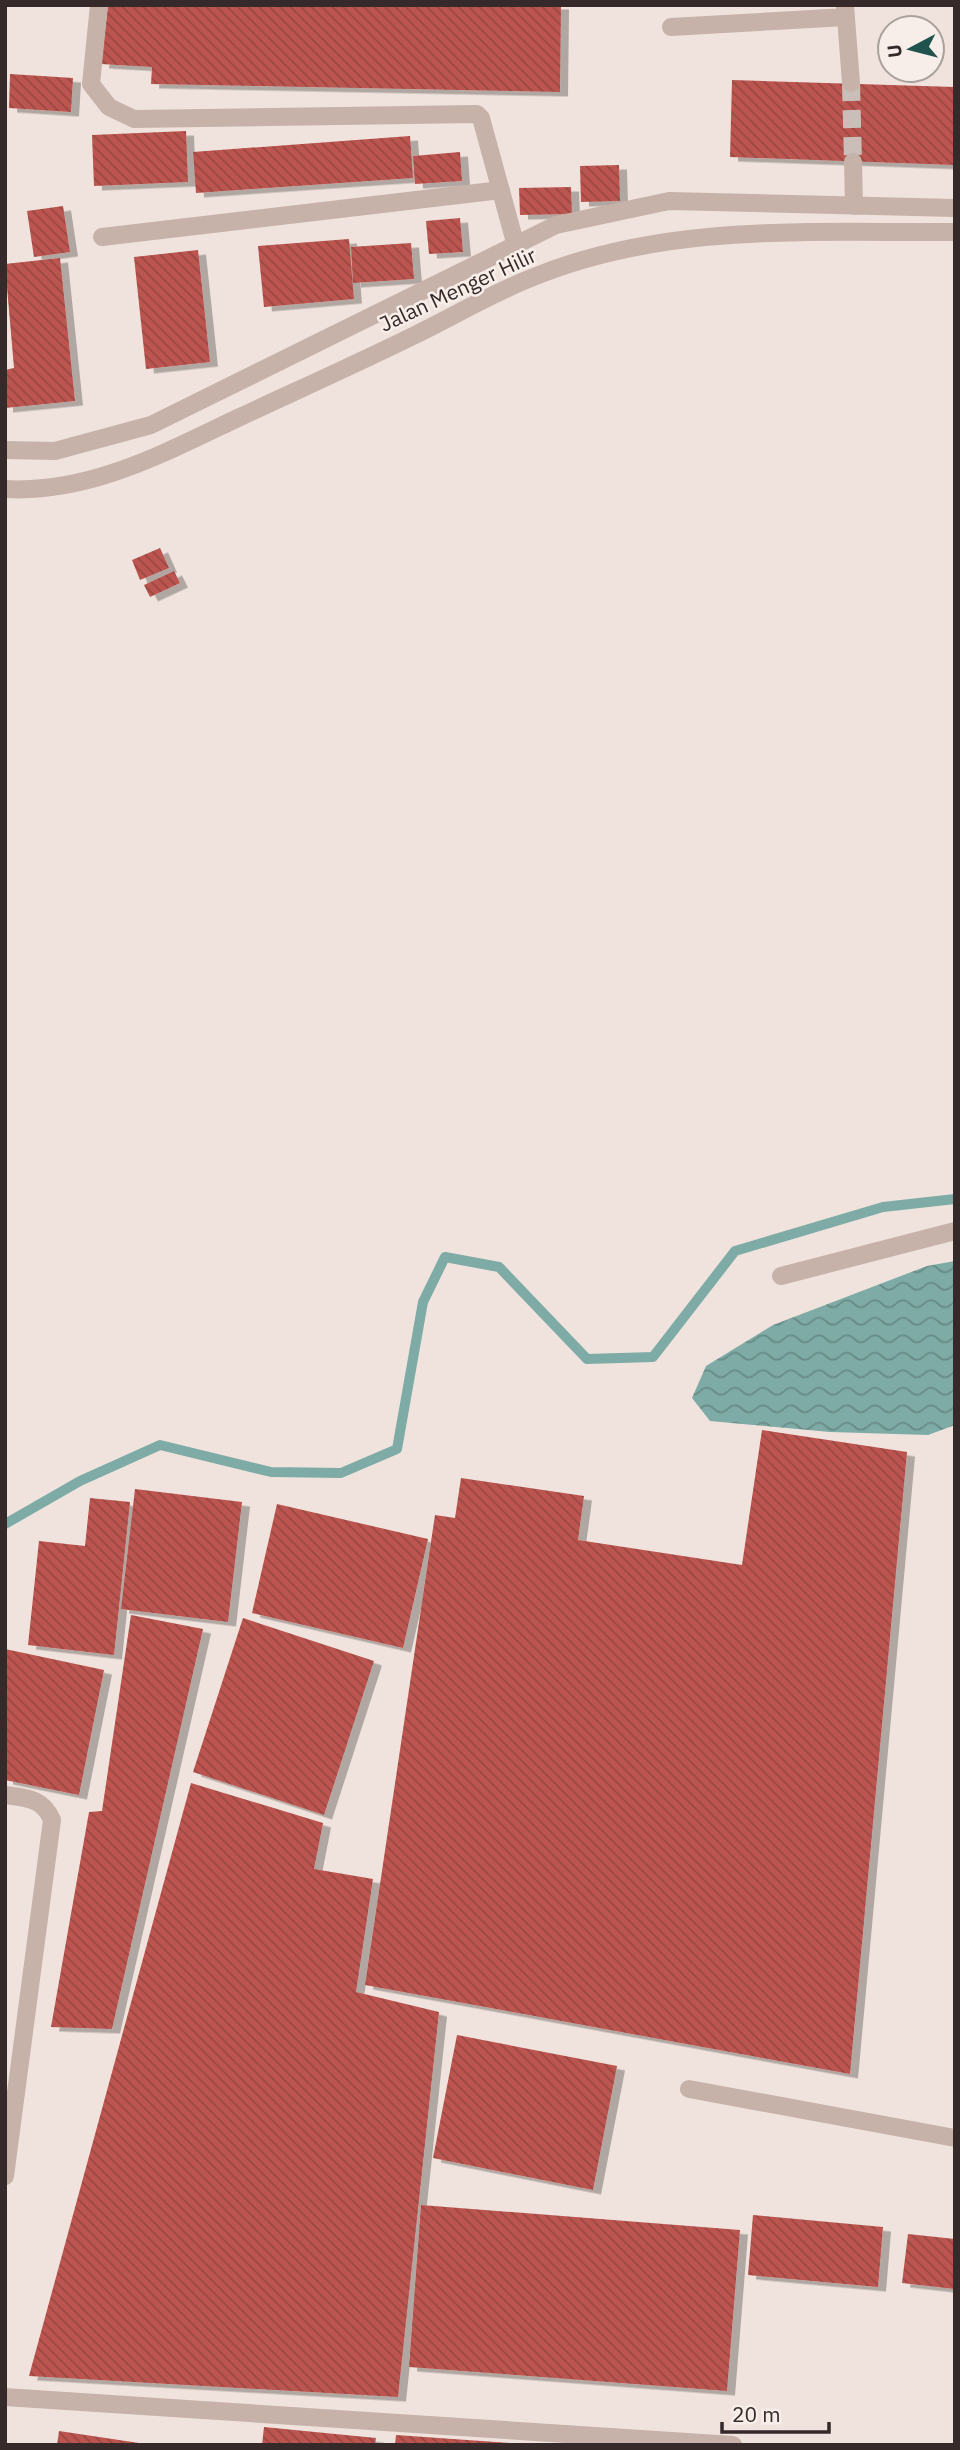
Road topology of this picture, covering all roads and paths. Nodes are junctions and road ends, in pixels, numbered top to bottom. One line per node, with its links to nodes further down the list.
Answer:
1 (99, 5): 6 (street)
2 (846, 11): 3 (street); 4 (street)
3 (671, 27)
4 (851, 83)
5 (853, 162): 7 (street)
6 (500, 190): 10 (street); 11 (street)
7 (854, 206): 8 (street); 11 (street)
8 (955, 208)
9 (955, 232): 13 (street, Jalan Menger Hilir)
10 (102, 237)
11 (516, 246): 12 (street)
12 (5, 450)
13 (5, 489)
14 (955, 1231): 15 (street)
15 (781, 1276)
16 (5, 1795): 19 (street)
17 (689, 2089): 18 (street)
18 (955, 2138)
19 (5, 2176)
20 (5, 2397): 21 (street)
21 (733, 2445)

